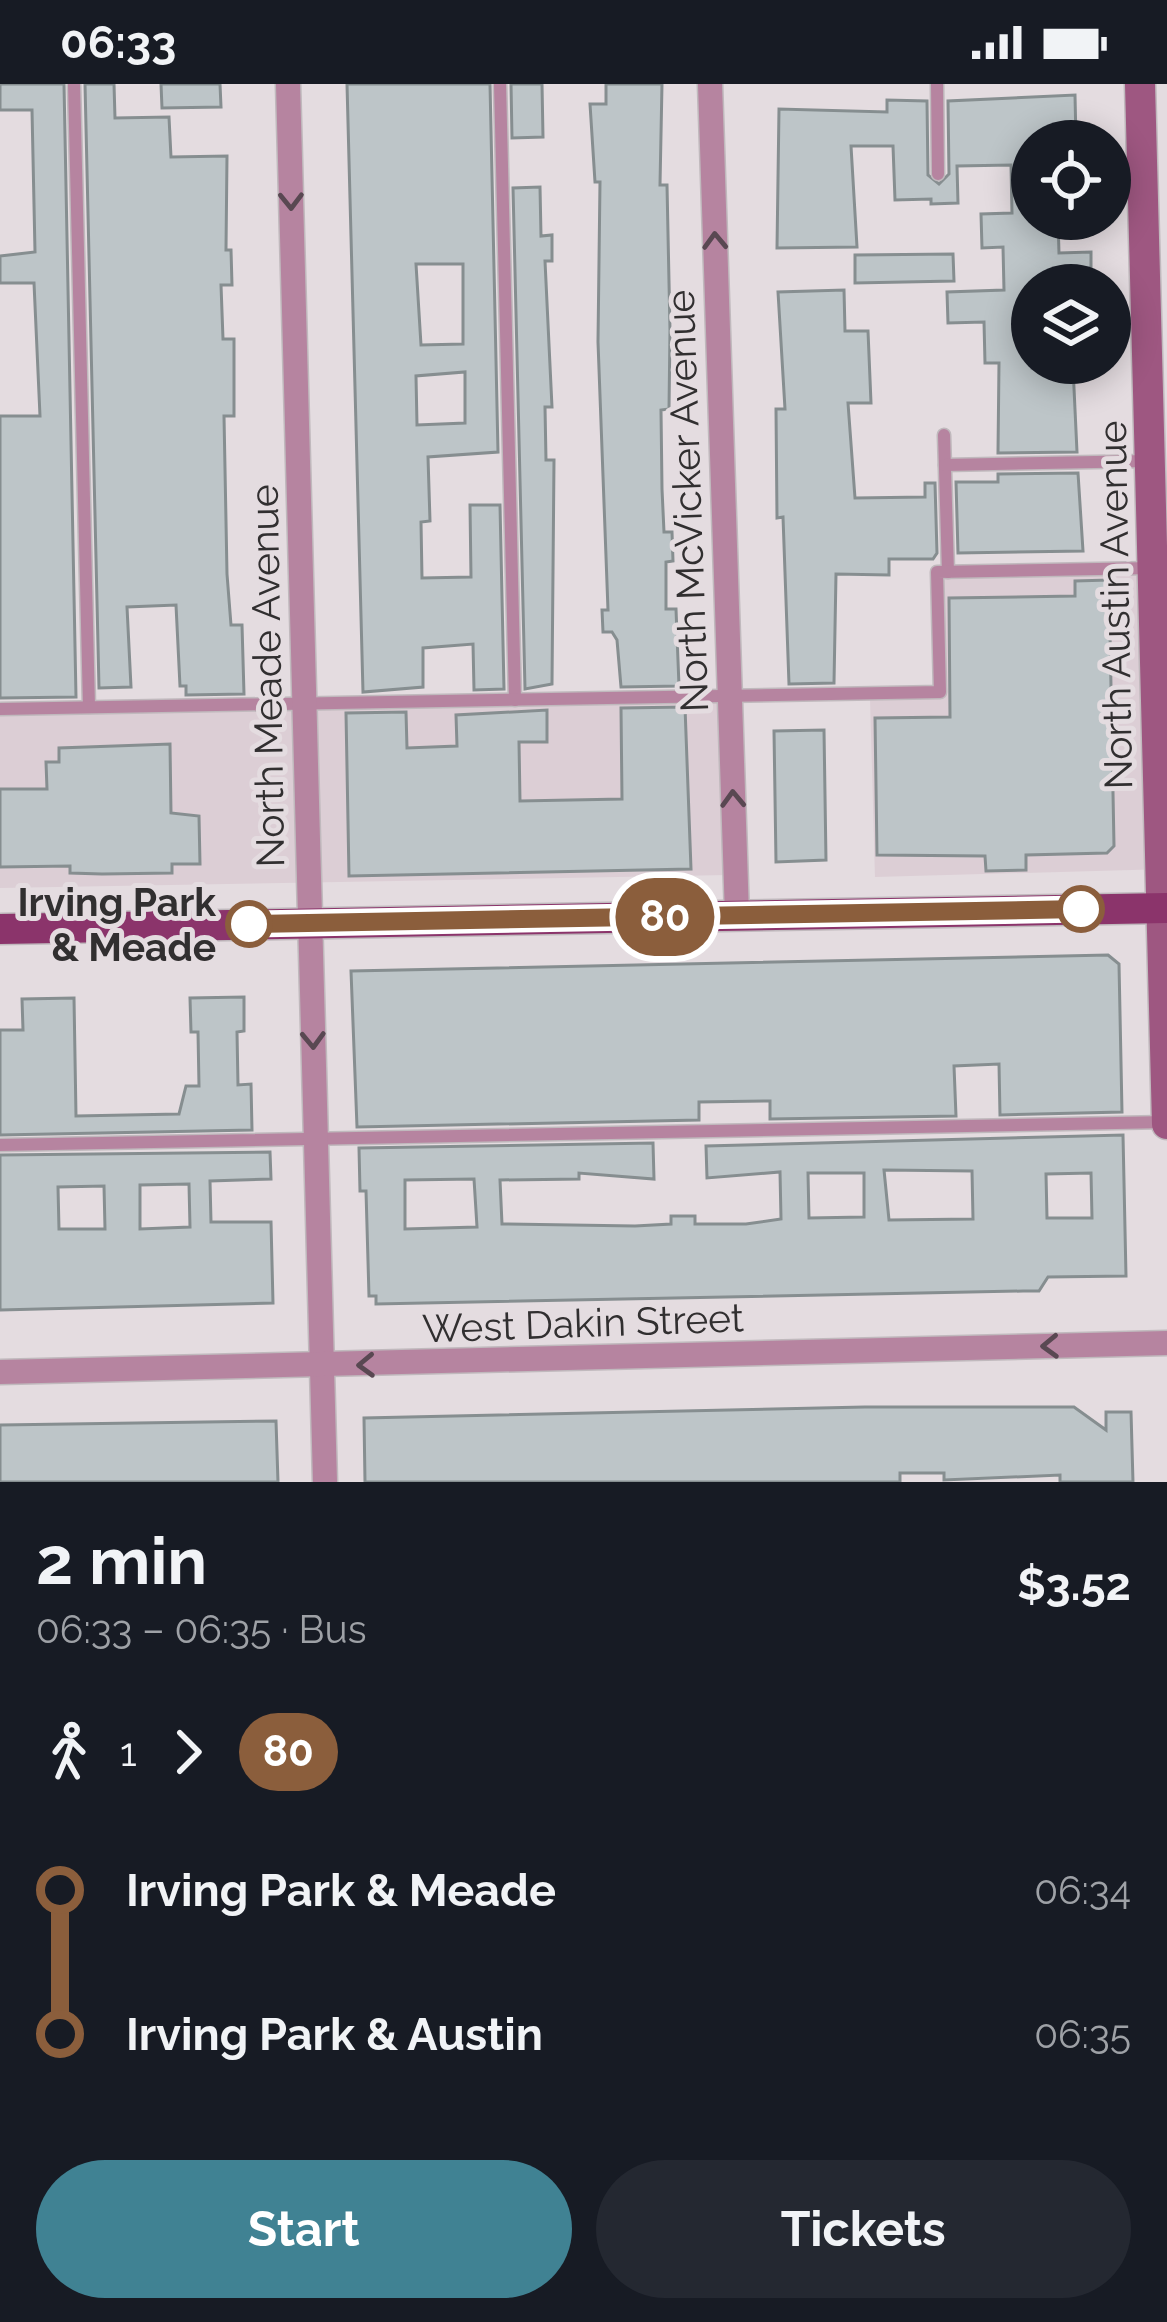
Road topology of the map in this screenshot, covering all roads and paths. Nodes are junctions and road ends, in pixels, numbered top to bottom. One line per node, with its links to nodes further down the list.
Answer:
1 (74, 84): 17 (lane)
2 (288, 84): 16 (street, North Meade Avenue, one-way to 16)
3 (500, 84): 15 (lane)
4 (710, 84): 14 (street, North McVicker Avenue, one-way to 4)
5 (937, 84): 7 (lane)
6 (1140, 84): 9 (street, North Austin Avenue)
7 (938, 174)
8 (944, 435): 10 (lane)
9 (1150, 461): 10 (lane); 11 (street, North Austin Avenue)
10 (945, 465): 12 (lane)
11 (1153, 568): 12 (lane); 13 (street, North Austin Avenue)
12 (947, 572): 14 (lane)
13 (1161, 668): 19 (street, North Austin Avenue)
14 (729, 696): 15 (lane); 20 (street, North McVicker Avenue, one-way to 14)
15 (515, 700): 16 (lane)
16 (304, 704): 17 (lane); 21 (street, North Meade Avenue)
17 (88, 707): 18 (lane)
18 (0, 709)
19 (1164, 908): 20 (main road); 23 (street, North Austin Avenue)
20 (737, 916): 21 (main road)
21 (309, 923): 22 (main road); 24 (street, North Meade Avenue, one-way to 24)
22 (0, 929)
23 (1167, 1123): 24 (lane)
24 (316, 1139): 25 (lane); 27 (street, North Meade Avenue)
25 (0, 1145)
26 (1167, 1343): 27 (street, West Dakin Street, one-way to 27)
27 (322, 1366): 28 (street, West Dakin Street); 29 (street, North Meade Avenue)
28 (0, 1372)
29 (326, 1482)

